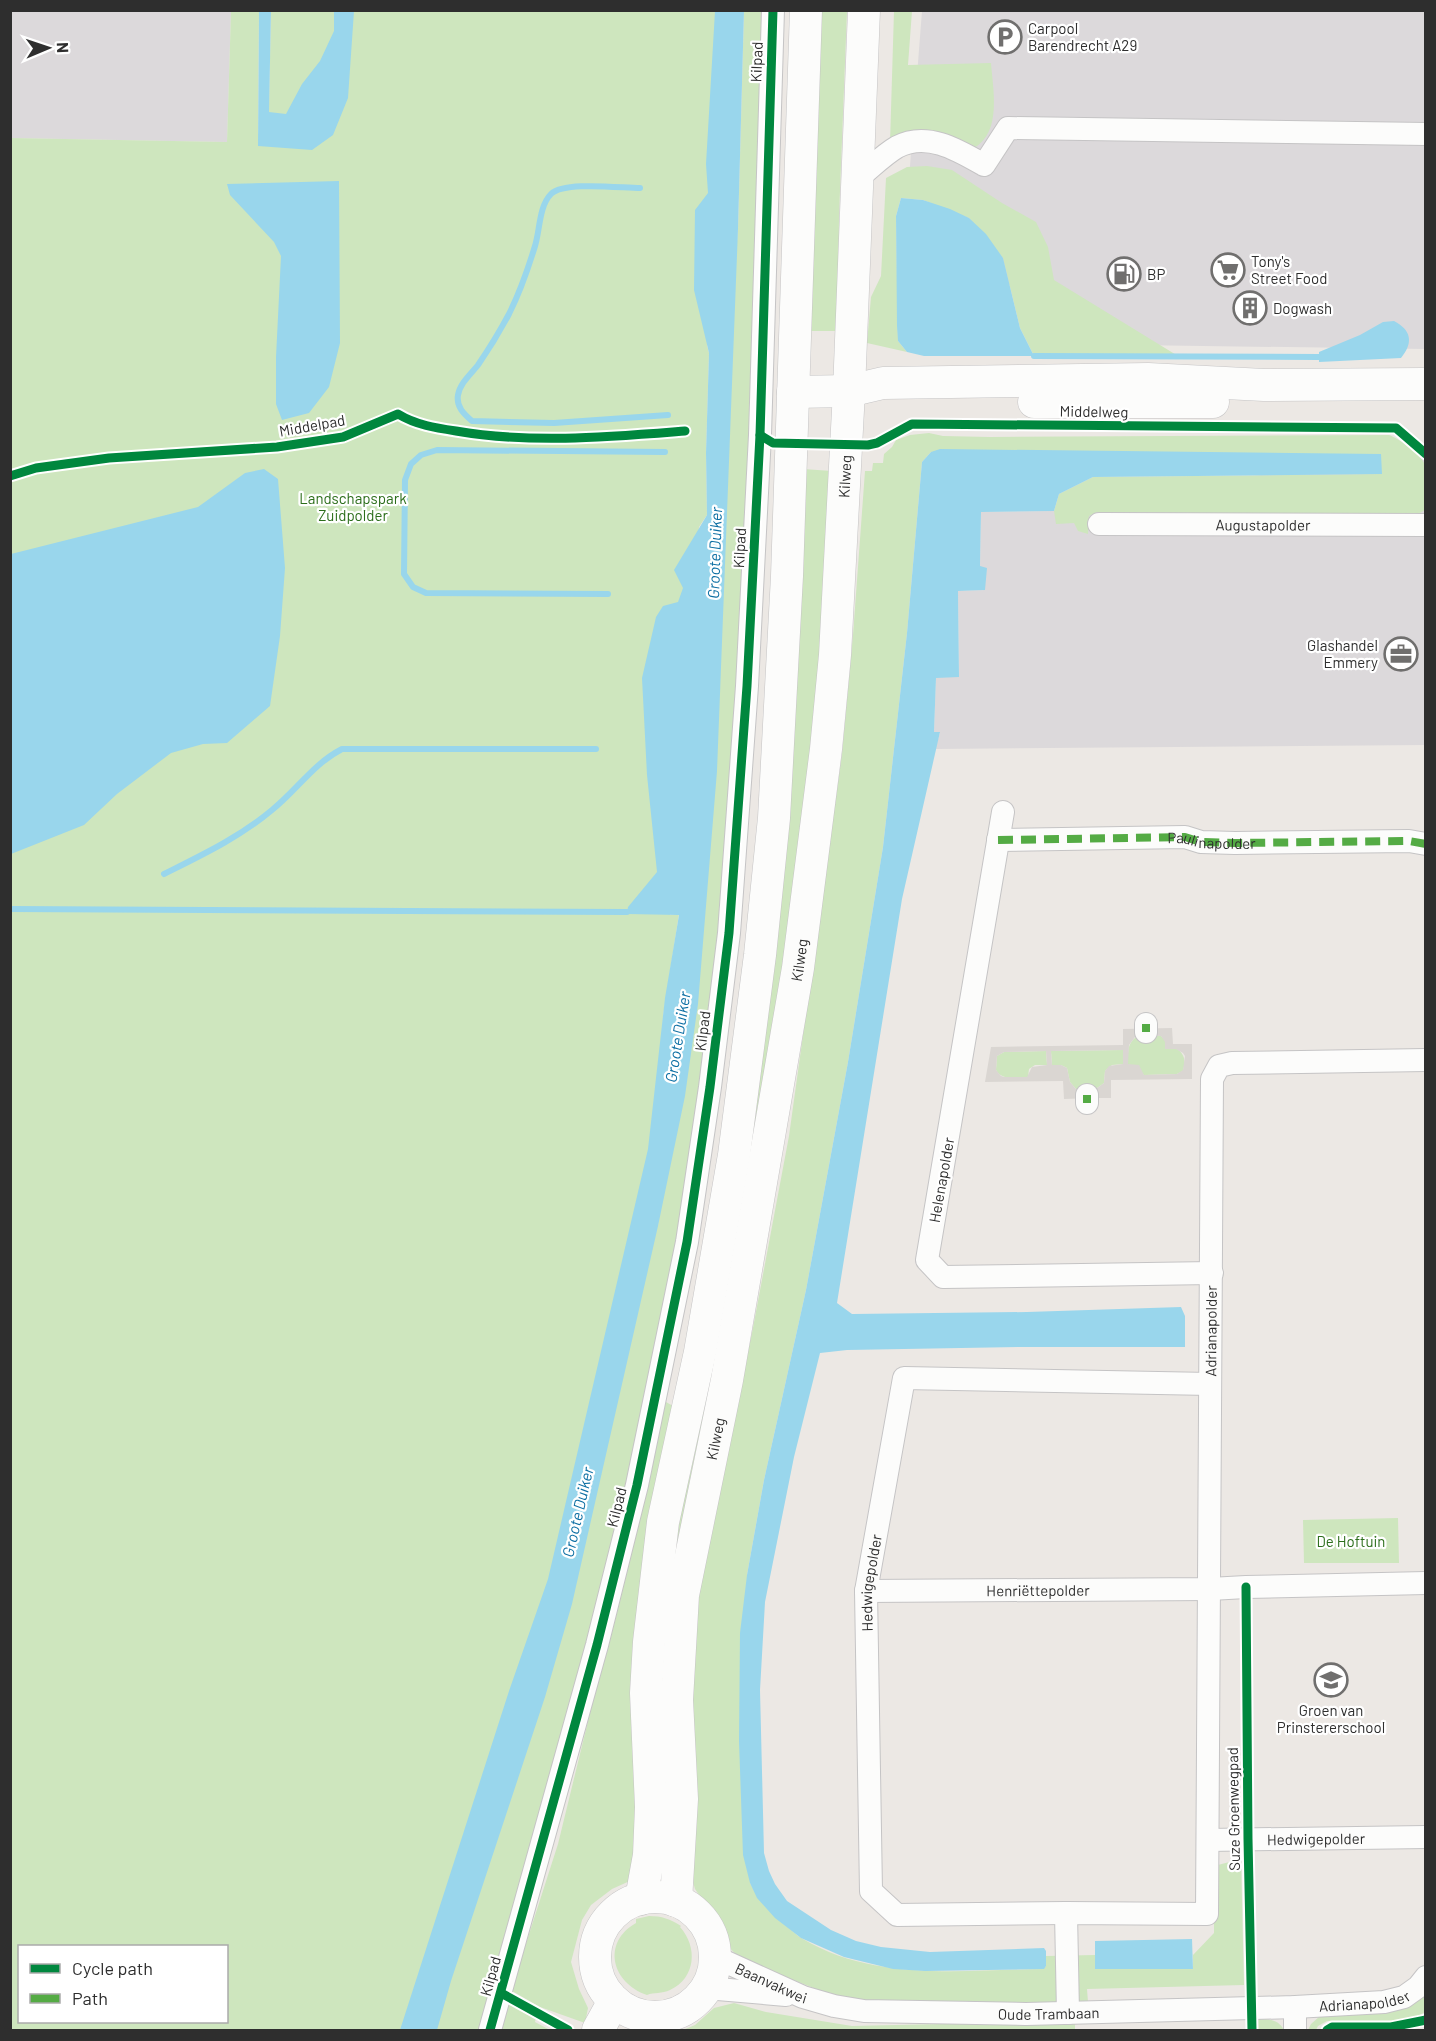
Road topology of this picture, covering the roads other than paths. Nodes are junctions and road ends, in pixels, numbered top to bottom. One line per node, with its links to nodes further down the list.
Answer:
1 (773, 10): 32 (street, Kilpad)
2 (806, 10): 6 (main road)
3 (864, 10): 5 (main road, Kilweg)
4 (1425, 134): 5 (street)
5 (857, 179): 7 (main road, Kilweg)
6 (793, 392): 7 (main road, Middelweg); 22 (main road)
7 (849, 392): 8 (main road, Middelweg); 23 (main road, Kilweg)
8 (1424, 394)
9 (1099, 524): 10 (street, Augustapolder)
10 (1425, 525)
11 (1003, 812): 12 (street, Helenapolder)
12 (999, 840): 13 (street, Paulinapolder); 15 (street, Helenapolder)
13 (1425, 844)
14 (1425, 1060): 15 (street, Adrianapolder)
15 (1212, 1273): 16 (street, Adrianapolder)
16 (1210, 1384): 18 (street, Adrianapolder); 19 (street, Hedwigepolder)
17 (1425, 1583): 18 (street)
18 (1210, 1589): 19 (street, Henriëttepolder); 21 (street, Hedwigepolder)
19 (866, 1591): 24 (street, Hedwigepolder)
20 (1425, 1837): 21 (street, Hedwigepolder)
21 (1208, 1840): 24 (street, Hedwigepolder)
22 (641, 1899): 23 (main road); 31 (main road)
23 (676, 1901): 25 (main road)
24 (1066, 1913): 30 (street)
25 (715, 1957): 27 (main road); 28 (street, Baanvakwei)
26 (1425, 1977): 29 (street, Adrianapolder)
27 (706, 1988): 28 (street, Baanvakwei); 31 (main road)
28 (803, 1997): 30 (street, Oude Trambaan)
29 (1294, 2007): 30 (street, Oude Trambaan); 34 (street)
30 (1068, 2013)
31 (628, 2016): 33 (main road)
32 (490, 2031)
33 (598, 2031)
34 (1295, 2031)

